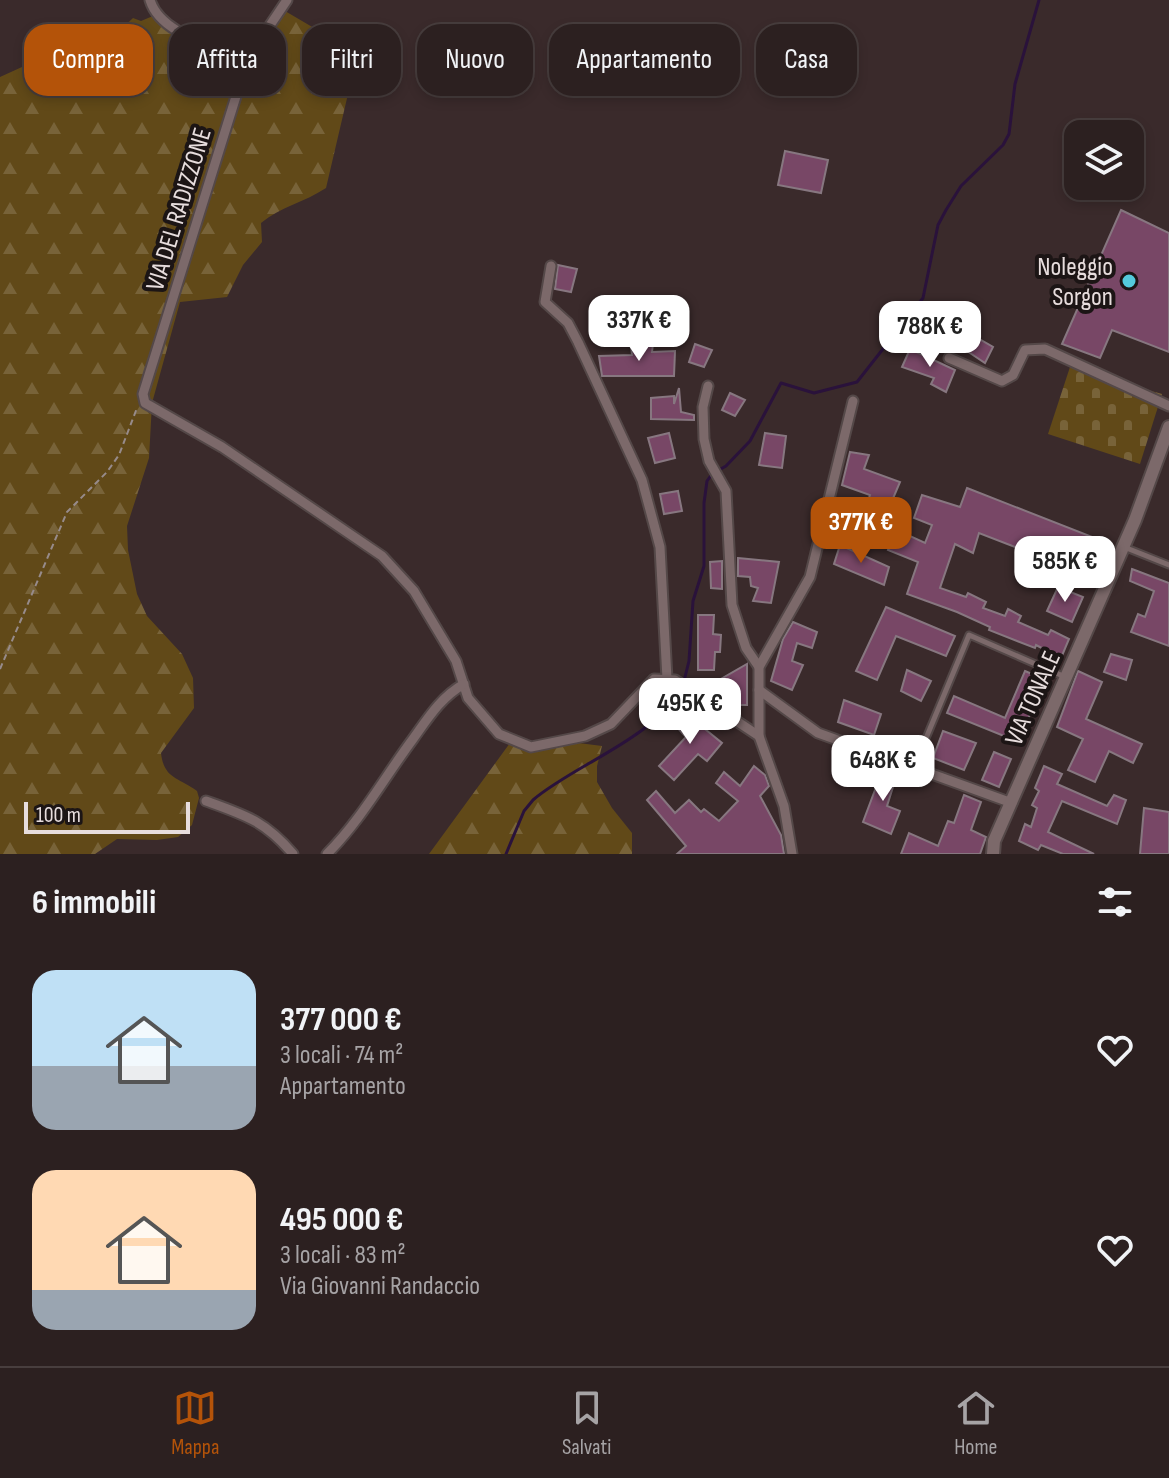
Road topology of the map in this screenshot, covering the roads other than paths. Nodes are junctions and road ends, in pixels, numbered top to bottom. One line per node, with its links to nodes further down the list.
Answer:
1 (150, 0): 4 (street)
2 (287, 0): 3 (street, VIA DEL RADIZZONE)
3 (271, 24)
4 (169, 25)
5 (236, 96): 17 (street, VIA DEL RADIZZONE)
6 (551, 266): 16 (street)
7 (949, 358): 10 (street)
8 (708, 386): 14 (street)
9 (853, 401): 14 (street)
10 (1169, 406)
11 (1169, 427): 12 (street, VIA TONALE)
12 (1123, 547): 13 (lane); 15 (street, VIA TONALE)
13 (1169, 565)
14 (759, 667): 18 (street)
15 (1066, 677): 20 (lane); 22 (street, VIA TONALE)
16 (671, 679): 17 (street); 19 (street)
17 (464, 684): 24 (street)
18 (759, 690): 19 (street); 20 (street)
19 (759, 736): 25 (street)
20 (914, 768): 22 (street)
21 (206, 801): 23 (street)
22 (1012, 803): 26 (street, VIA TONALE)
23 (293, 854)
24 (327, 854)
25 (792, 854)
26 (993, 854)

